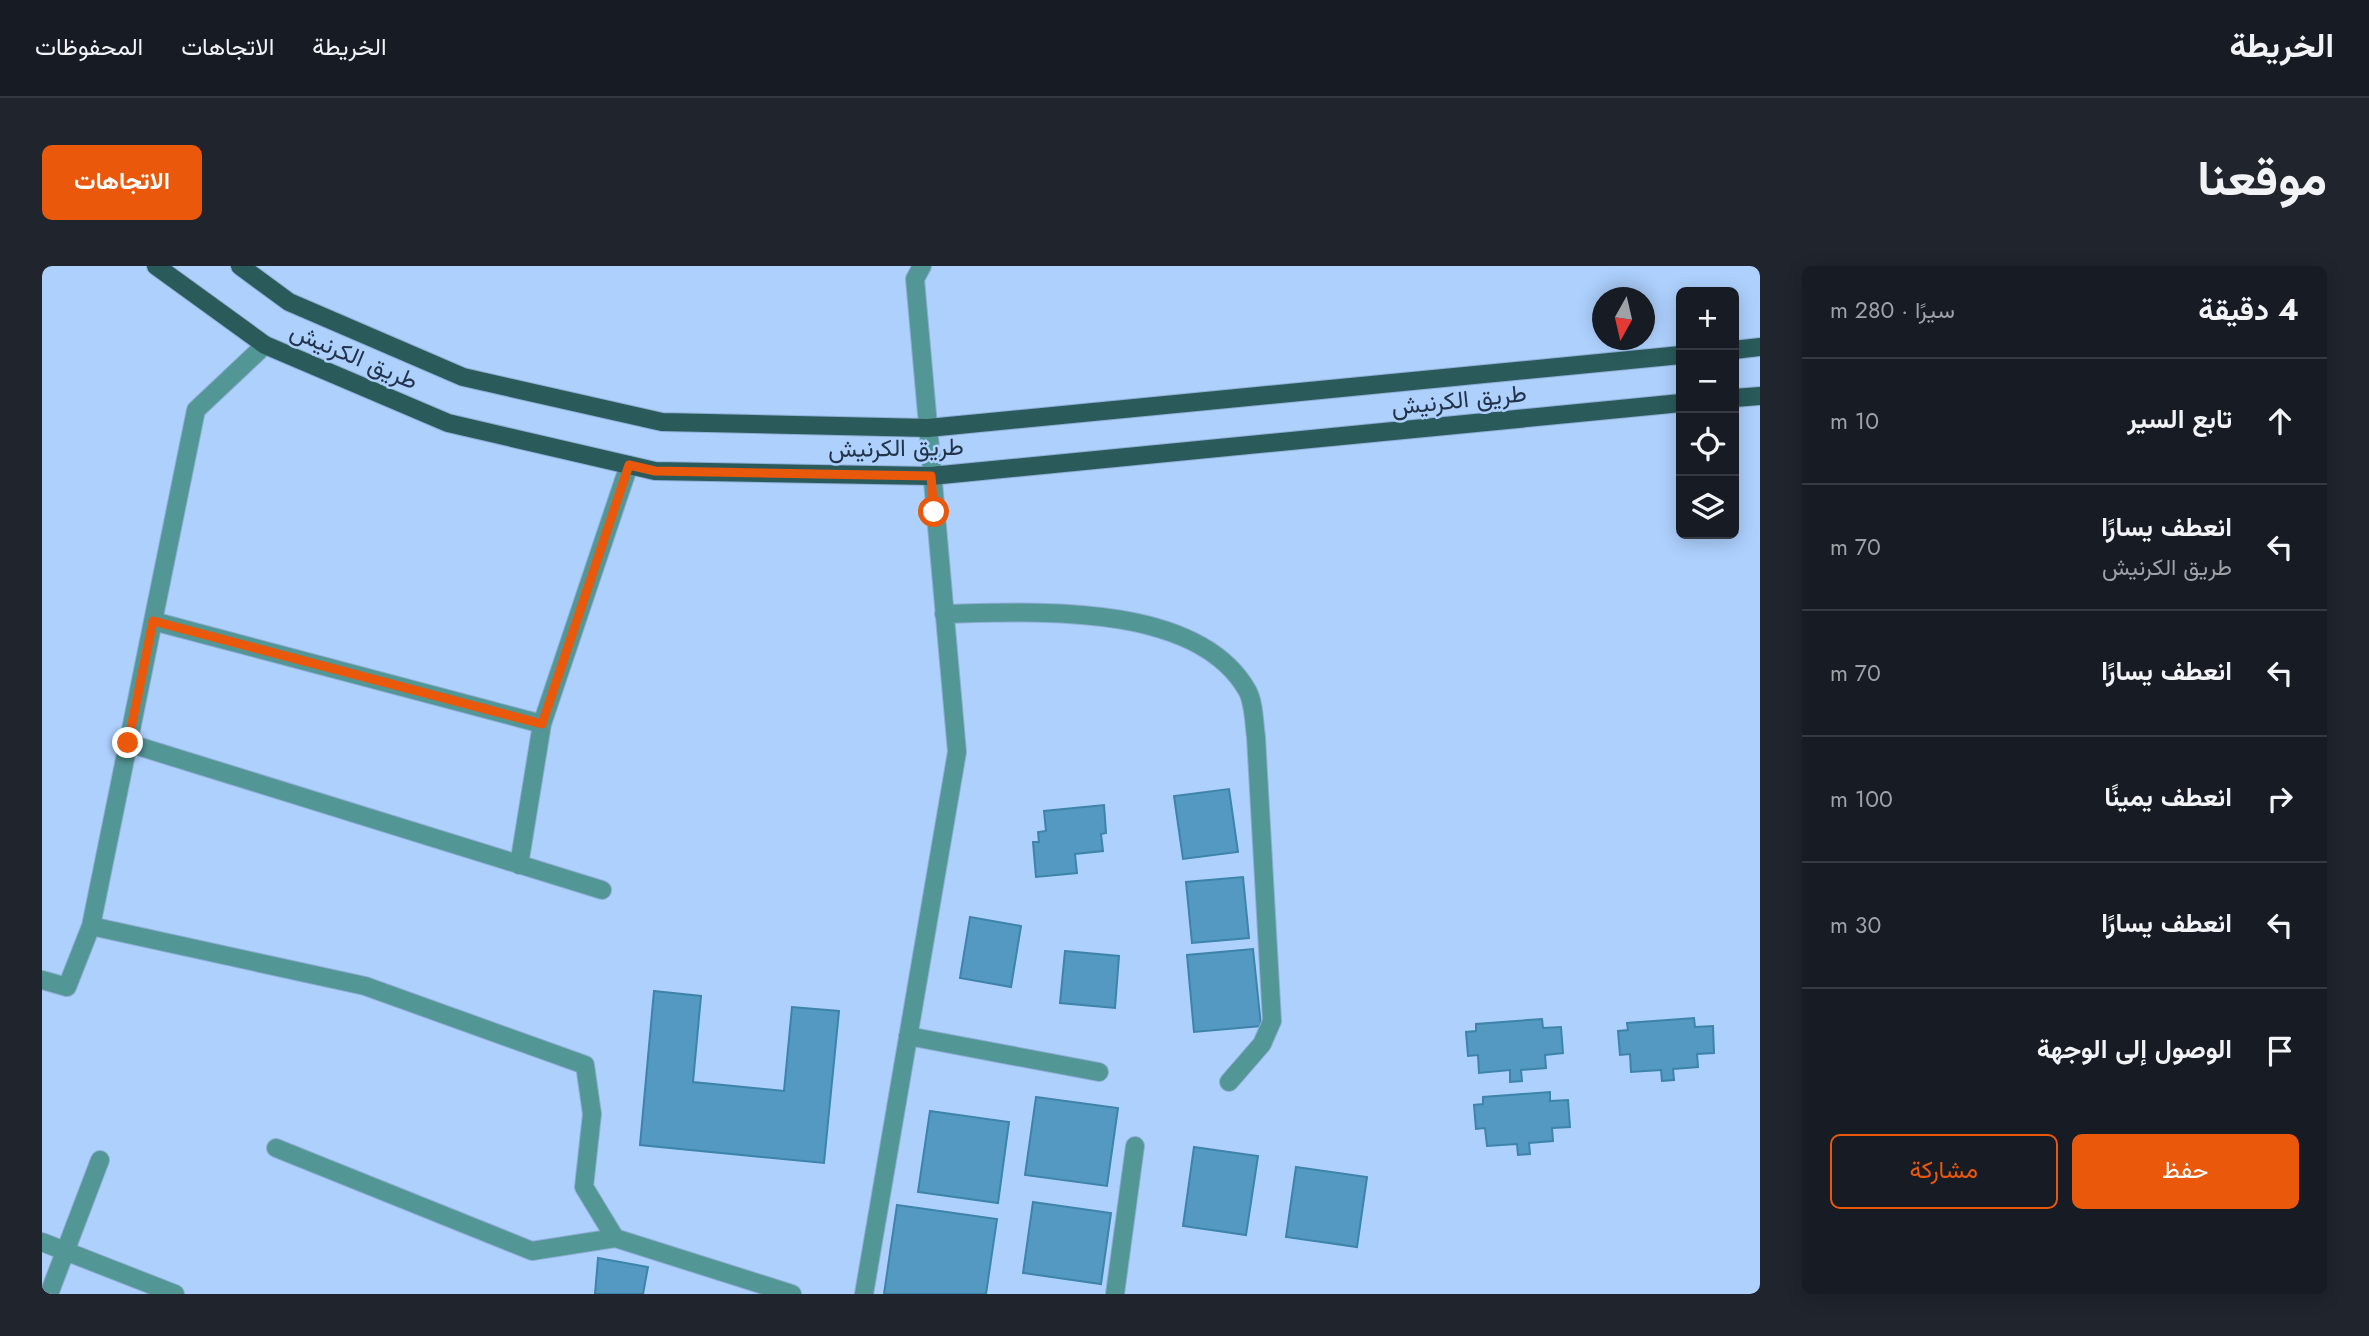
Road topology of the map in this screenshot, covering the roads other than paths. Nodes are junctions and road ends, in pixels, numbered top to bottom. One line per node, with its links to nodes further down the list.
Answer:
1 (156, 266): 4 (main road, طريق الكرنيش)
2 (240, 266): 11 (main road, طريق الكرنيش)
3 (922, 266): 11 (street)
4 (265, 345): 12 (main road, طريق الكرنيش); 15 (street)
5 (1760, 347): 6 (main road)
6 (1739, 349)
7 (1676, 355): 11 (main road, طريق الكرنيش)
8 (1760, 396): 9 (main road)
9 (1739, 398)
10 (1676, 403): 13 (main road, طريق الكرنيش)
11 (928, 428): 13 (street)
12 (629, 465): 13 (main road, طريق الكرنيش); 16 (street)
13 (931, 476): 14 (street)
14 (944, 614): 22 (street); 24 (street)
15 (153, 621): 16 (street); 17 (street)
16 (542, 724): 18 (street)
17 (128, 743): 18 (street); 20 (street)
18 (519, 865): 19 (street)
19 (602, 890)
20 (91, 926): 21 (street); 28 (street)
21 (42, 980)
22 (908, 1036): 23 (street); 34 (street)
23 (1099, 1072)
24 (1229, 1082)
25 (1135, 1146): 35 (street)
26 (276, 1148): 28 (street)
27 (100, 1160): 30 (street)
28 (615, 1238): 33 (street)
29 (42, 1242): 30 (street)
30 (65, 1251): 31 (street); 32 (street)
31 (49, 1294)
32 (175, 1294)
33 (792, 1294)
34 (864, 1294)
35 (1115, 1294)

